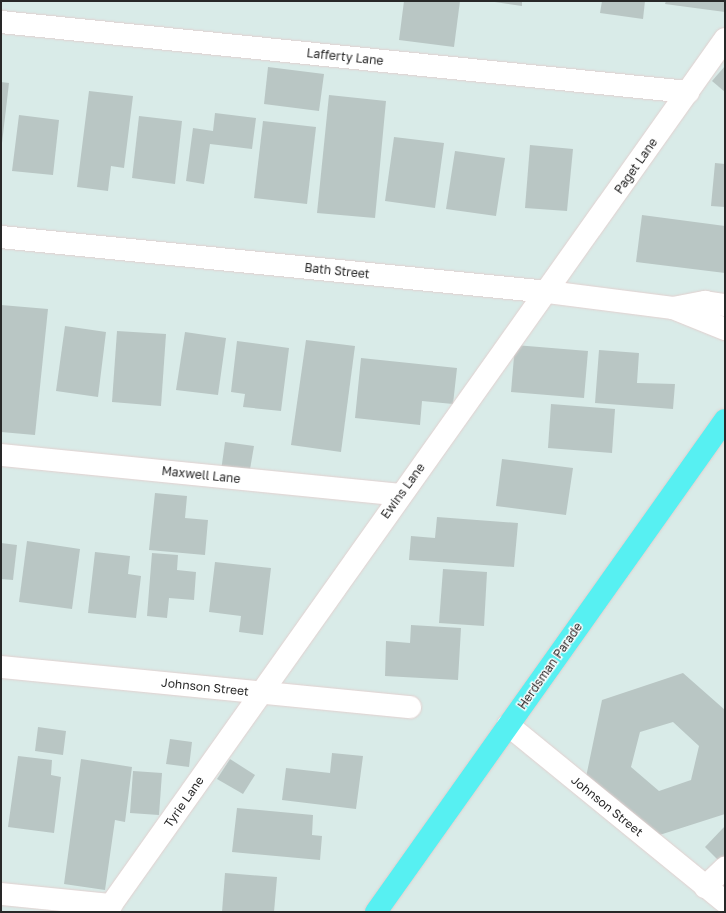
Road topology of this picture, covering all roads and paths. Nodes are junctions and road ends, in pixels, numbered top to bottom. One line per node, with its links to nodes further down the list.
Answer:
1 (1, 22): 3 (street, Lafferty Lane)
2 (725, 40): 3 (street, Paget Lane)
3 (688, 92): 5 (street, Paget Lane)
4 (1, 237): 5 (street, Bath Street)
5 (548, 292): 7 (street, Bath Street); 11 (street, Ewins Lane)
6 (725, 305): 7 (street, Bath Street)
7 (673, 308): 8 (street, Bath Street)
8 (725, 329)
9 (725, 420): 15 (main road, Herdsman Parade)
10 (1, 455): 11 (street, Maxwell Lane)
11 (400, 495): 13 (street, Ewins Lane)
12 (1, 667): 13 (street, Johnson Street)
13 (262, 693): 14 (street, Johnson Street); 20 (street, Tyrie Lane)
14 (410, 707)
15 (508, 726): 17 (street, Johnson Street); 21 (main road, Herdsman Parade)
16 (725, 868): 17 (street)
17 (705, 887): 19 (street, Johnson Street)
18 (1, 894): 20 (street)
19 (725, 902)
20 (108, 909)
21 (376, 912)

